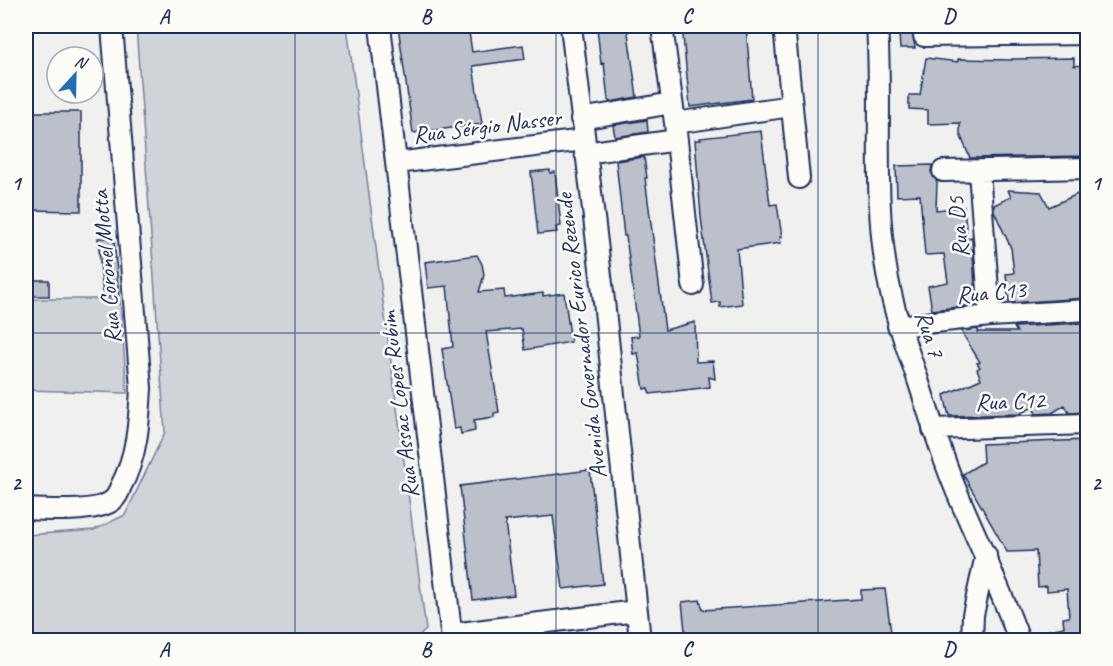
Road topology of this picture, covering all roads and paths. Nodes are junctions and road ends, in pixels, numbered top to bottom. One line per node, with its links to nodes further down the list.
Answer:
1 (112, 26): 25 (street, Rua Coronel Motta)
2 (380, 26): 14 (street, Rua Assac Lopes Rubim)
3 (571, 26): 11 (street, Avenida Governador Eurico Rezende)
4 (662, 26): 9 (street)
5 (784, 26): 10 (street)
6 (877, 26): 22 (street, Rua 7)
7 (1088, 34): 8 (street)
8 (924, 36)
9 (672, 103): 11 (street); 12 (street)
10 (792, 106): 12 (street, Rua Sérgio Nasser); 18 (street)
11 (581, 119): 13 (street, Avenida Governador Eurico Rezende)
12 (676, 132): 13 (street, Rua Sérgio Nasser); 19 (street)
13 (585, 147): 14 (street, Rua Sérgio Nasser); 27 (street, Avenida Governador Eurico Rezende)
14 (396, 163): 28 (street, Rua Assac Lopes Rubim)
15 (1088, 168): 17 (street)
16 (943, 171): 17 (street)
17 (979, 171): 21 (street, Rua D5)
18 (799, 178)
19 (693, 285)
20 (1088, 310): 21 (street, Rua C13)
21 (990, 316): 22 (street, Rua C13)
22 (898, 326): 24 (street, Rua 7)
23 (1088, 424): 24 (street, Rua C12)
24 (933, 429): 26 (street, Rua 7)
25 (26, 509)
26 (986, 555): 30 (street); 31 (street, Rua 7)
27 (636, 611): 28 (street); 29 (street, Avenida Governador Eurico Rezende)
28 (452, 637)
29 (640, 640)
30 (972, 640)
31 (1019, 640)

